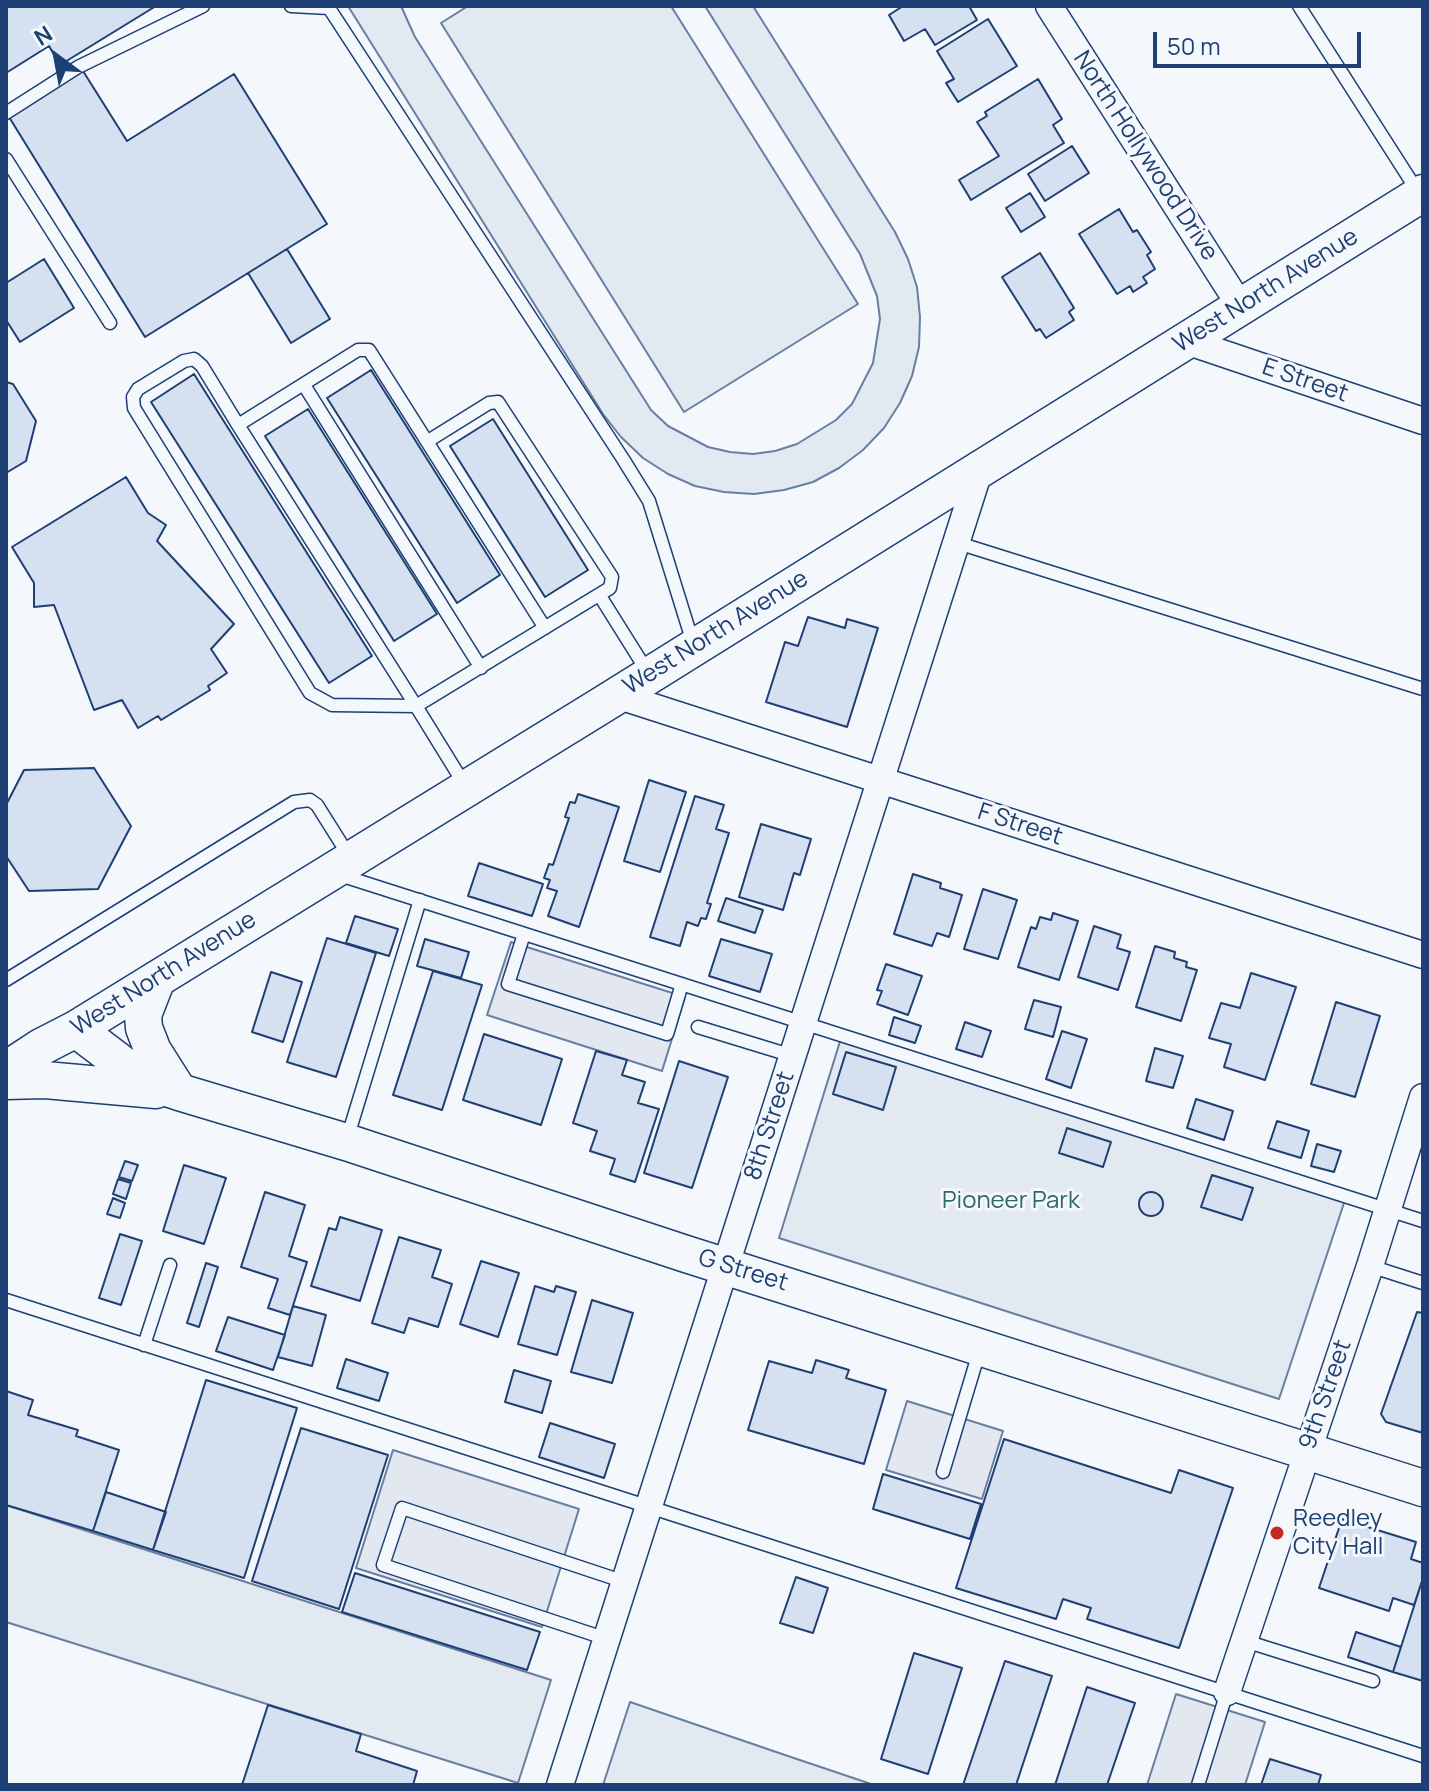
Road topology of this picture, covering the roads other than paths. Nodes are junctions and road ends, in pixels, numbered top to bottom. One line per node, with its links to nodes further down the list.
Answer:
1 (203, 6): 5 (lane)
2 (291, 6): 19 (lane)
3 (1049, 6): 8 (street, North Hollywood Drive)
4 (1299, 6): 7 (lane)
5 (6, 113)
6 (6, 159): 9 (lane)
7 (1422, 194): 8 (street, West North Avenue)
8 (1241, 307): 10 (street, West North Avenue)
9 (110, 323)
10 (1186, 341): 12 (street, E Street); 15 (street, West North Avenue)
11 (304, 385): 13 (lane); 14 (lane); 20 (lane)
12 (1423, 421)
13 (238, 425): 24 (lane); 24 (lane)
14 (428, 441): 17 (lane); 18 (lane)
15 (980, 468): 16 (street, 8th Street); 19 (street, West North Avenue)
16 (958, 543): 22 (lane); 25 (street, 8th Street)
17 (600, 596): 18 (lane); 21 (lane)
18 (545, 628): 20 (lane)
19 (694, 646): 21 (street, West North Avenue)
20 (481, 668): 24 (lane)
21 (649, 675): 23 (street, West North Avenue)
22 (1423, 689)
23 (616, 695): 25 (street, F Street); 26 (street, West North Avenue)
24 (416, 706): 26 (lane)
25 (880, 781): 30 (street, F Street); 34 (street, 8th Street)
26 (467, 787): 27 (street, West North Avenue)
27 (340, 866): 28 (lane); 31 (street, West North Avenue); 32 (lane)
28 (420, 900): 29 (lane); 42 (lane)
29 (524, 934): 33 (lane); 33 (lane)
30 (1423, 955)
31 (157, 979): 36 (street, West North Avenue); 40 (street)
32 (6, 980)
33 (682, 984): 34 (lane)
34 (804, 1023): 37 (street, 8th Street); 43 (lane)
35 (698, 1027): 37 (lane)
36 (76, 1029): 38 (street, West North Avenue); 40 (street, G Street)
37 (793, 1056): 46 (street, 8th Street)
38 (6, 1070)
39 (6, 1081): 40 (street)
40 (179, 1092): 42 (street, G Street)
41 (1423, 1097): 43 (street, 9th Street)
42 (346, 1142): 46 (street, G Street)
43 (1387, 1210): 44 (lane); 47 (street, 9th Street)
44 (1423, 1221)
45 (170, 1265): 50 (lane)
46 (725, 1265): 51 (street, G Street); 55 (street, 8th Street)
47 (1370, 1266): 48 (lane); 52 (street, 9th Street)
48 (1423, 1283)
49 (6, 1300): 50 (lane)
50 (144, 1345): 55 (lane)
51 (981, 1347): 52 (street, G Street); 53 (lane)
52 (1308, 1451): 54 (street, G Street); 58 (street, 9th Street)
53 (943, 1472)
54 (1423, 1488)
55 (649, 1509): 56 (street, 8th Street); 60 (lane)
56 (625, 1582): 57 (street, 8th Street); 57 (lane)
57 (607, 1639): 62 (street, 8th Street)
58 (1245, 1641): 59 (lane); 60 (street, 9th Street)
59 (1373, 1681)
60 (1227, 1692): 61 (lane); 63 (lane)
61 (1423, 1756)
62 (560, 1785)
63 (1198, 1785)

